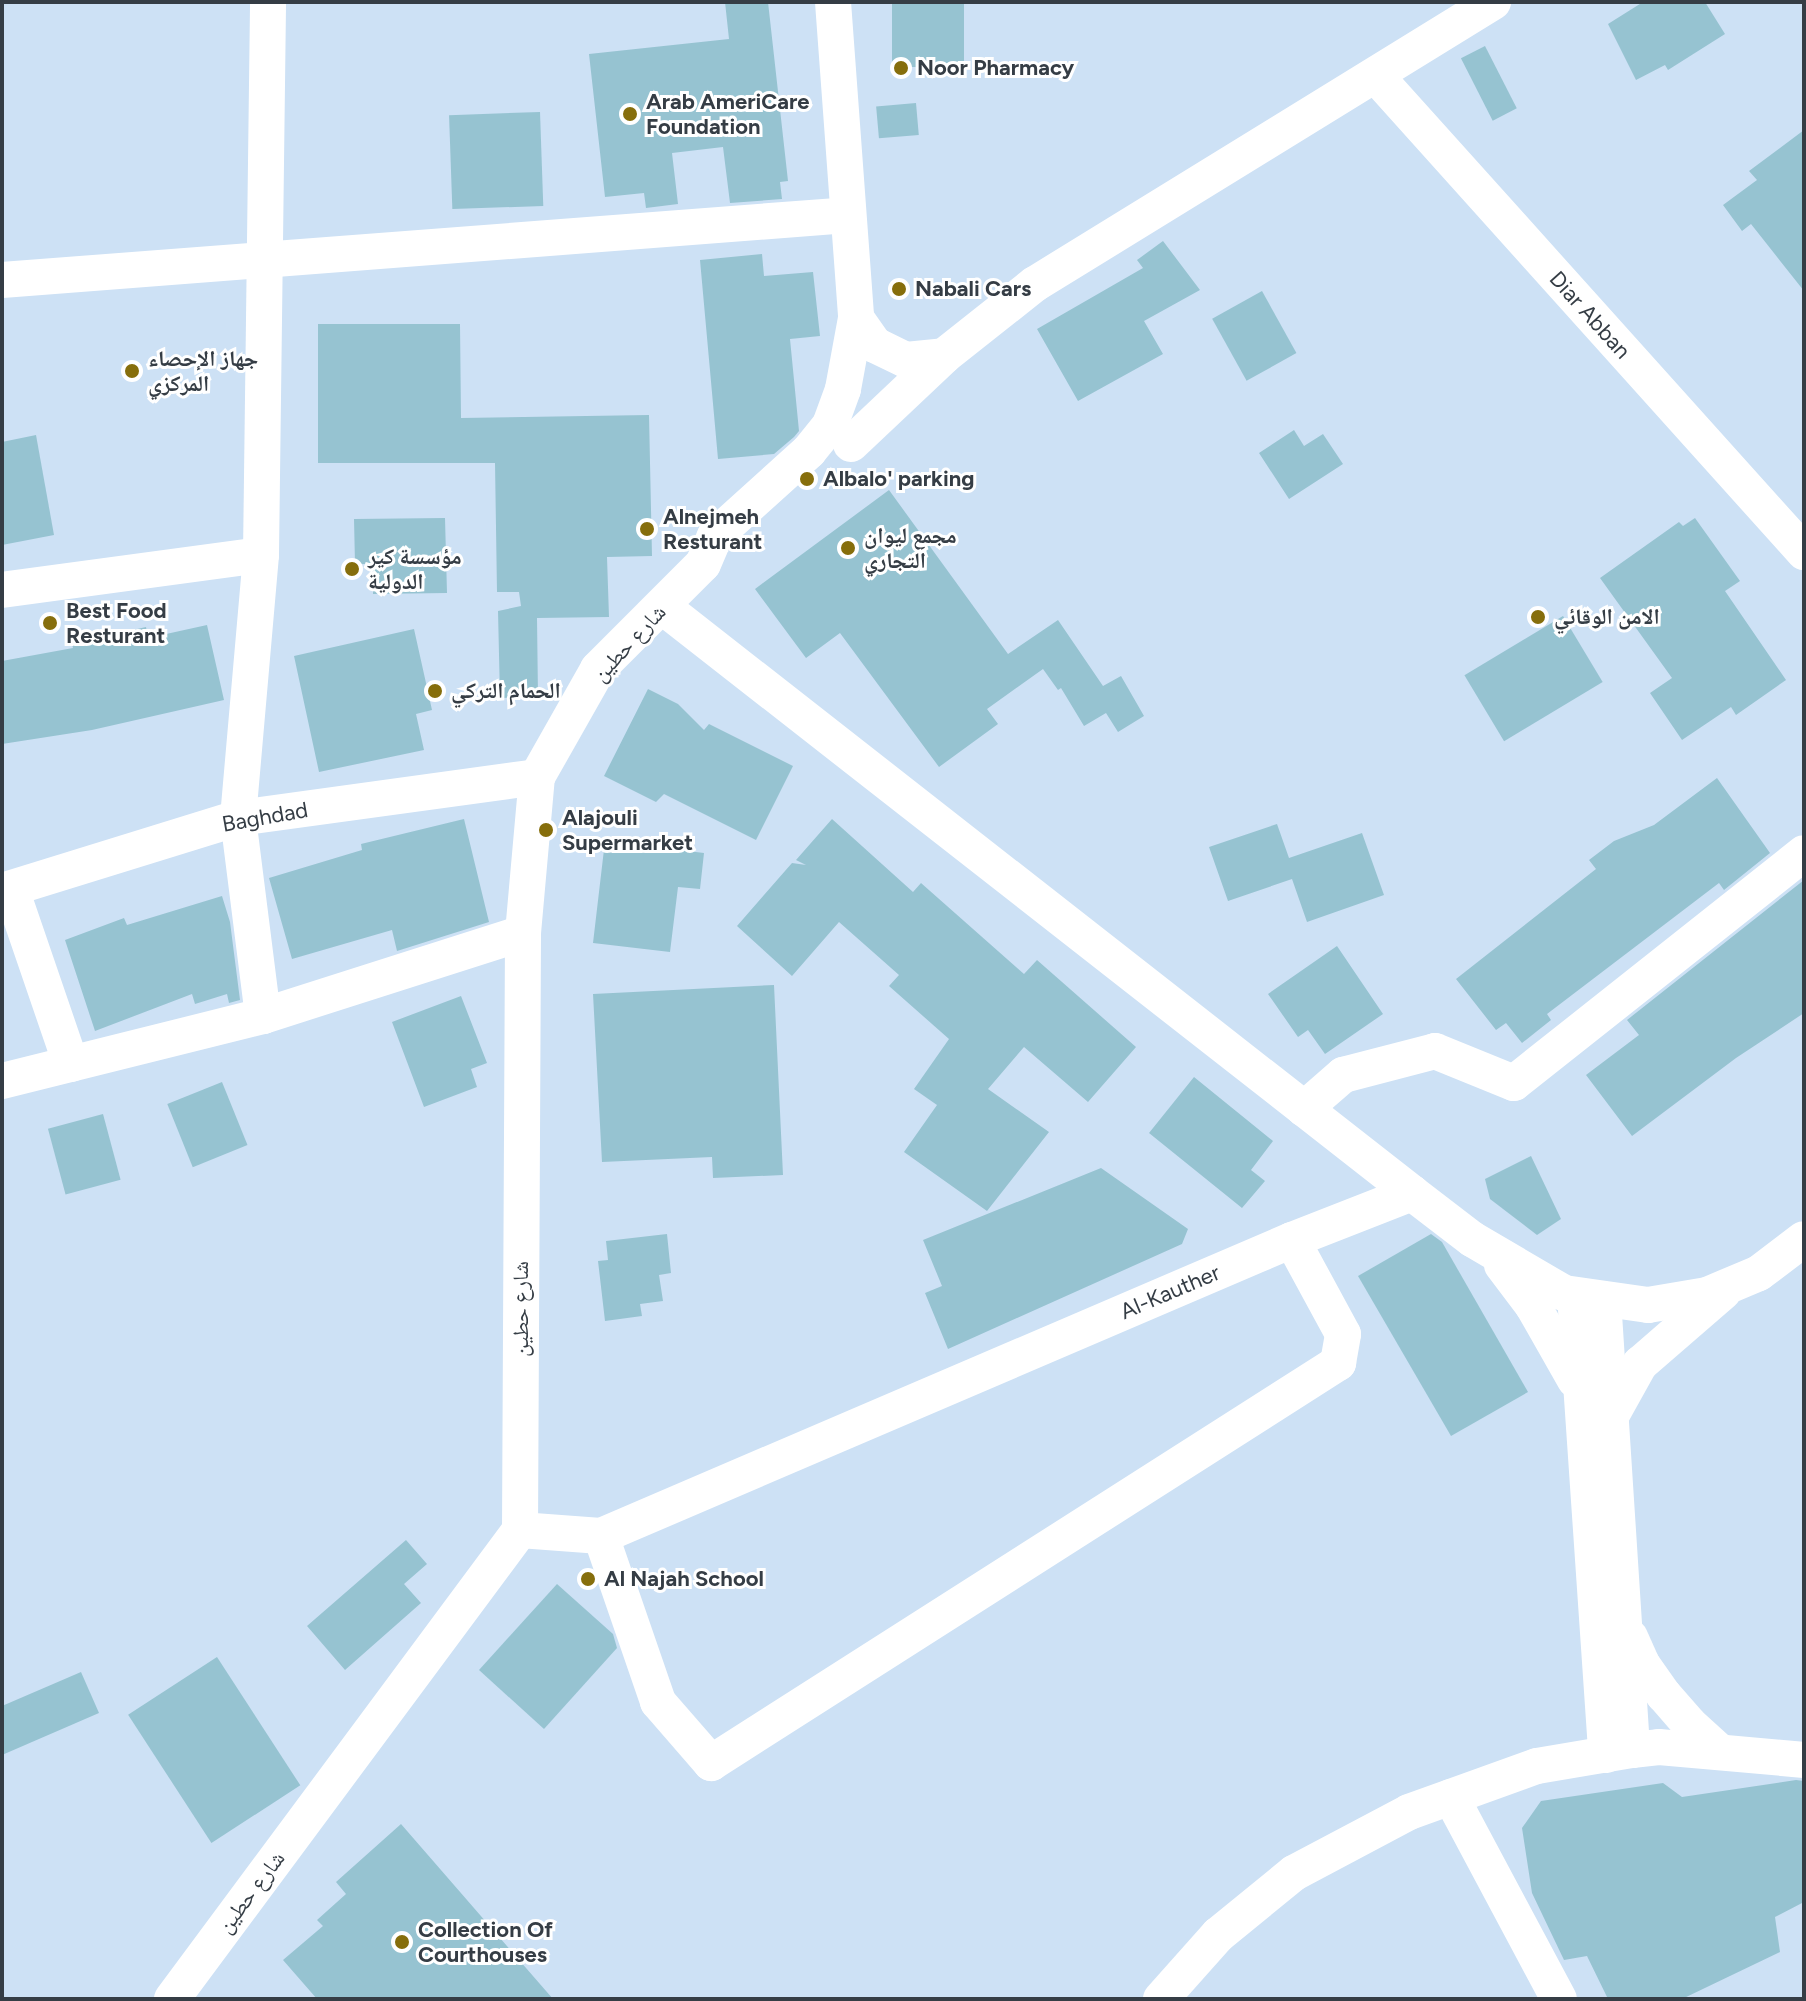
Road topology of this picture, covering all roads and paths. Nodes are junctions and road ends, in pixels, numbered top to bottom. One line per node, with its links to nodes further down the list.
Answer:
1 (268, 2): 6 (street)
2 (833, 2): 5 (street)
3 (1493, 2): 4 (street)
4 (1377, 77): 9 (street); 13 (street, Diar Abban)
5 (848, 215): 6 (street); 8 (street)
6 (266, 259): 7 (street); 14 (street)
7 (2, 280)
8 (856, 318): 9 (street); 10 (street)
9 (944, 356): 11 (street)
10 (853, 393): 11 (street); 12 (street); 15 (street)
11 (903, 397): 12 (street)
12 (851, 444): 15 (street)
13 (1804, 552)
14 (261, 555): 16 (street); 19 (street)
15 (703, 564): 17 (street, شارع حطين)
16 (2, 590)
17 (663, 607): 18 (street, شارع حطين); 26 (street)
18 (537, 777): 19 (street, Baghdad); 22 (street, شارع حطين)
19 (238, 818): 21 (street, Baghdad); 23 (street)
20 (1804, 853): 26 (street)
21 (6, 890): 24 (street)
22 (523, 933): 23 (street); 35 (street, شارع حطين)
23 (263, 1016): 24 (street)
24 (71, 1064): 25 (street)
25 (2, 1081)
26 (1304, 1109): 27 (street)
27 (1412, 1193): 29 (street, Al-Kauther); 30 (street)
28 (1804, 1239): 31 (street)
29 (1292, 1240): 36 (street, Al-Kauther); 36 (street)
30 (1488, 1248): 32 (street); 33 (street)
31 (1733, 1284): 32 (street); 34 (street)
32 (1589, 1297): 33 (street); 34 (street)
33 (1582, 1395): 39 (street)
34 (1611, 1417): 37 (street)
35 (520, 1530): 36 (street, Al-Kauther); 42 (street, شارع حطين)
36 (601, 1536)
37 (1624, 1625): 38 (street); 39 (street)
38 (1719, 1751): 39 (street); 40 (street)
39 (1619, 1752): 41 (street)
40 (1804, 1760)
41 (1451, 1797): 43 (street); 44 (street)
42 (172, 1999)
43 (1161, 1999)
44 (1559, 1999)

